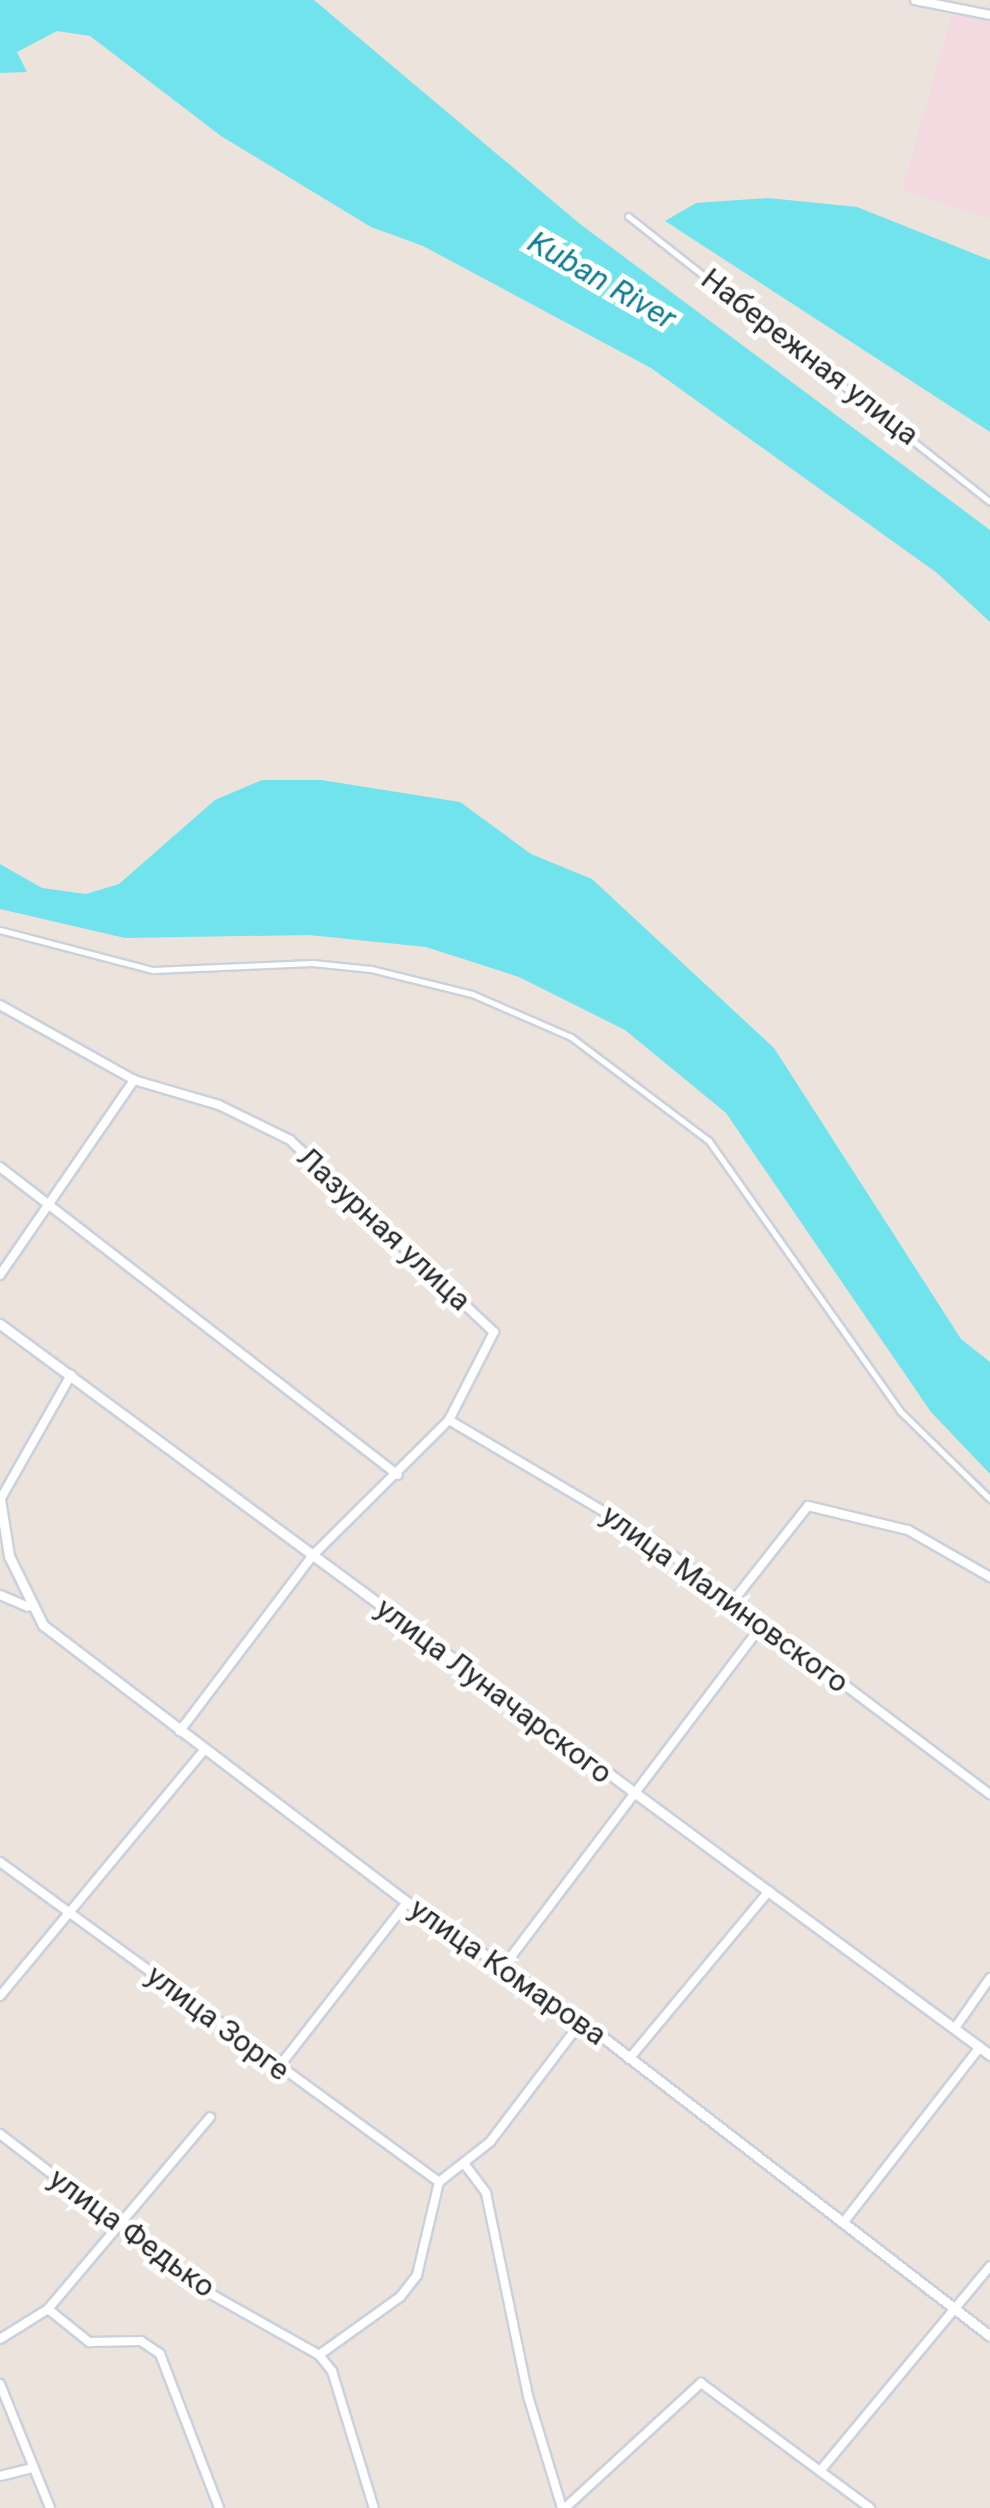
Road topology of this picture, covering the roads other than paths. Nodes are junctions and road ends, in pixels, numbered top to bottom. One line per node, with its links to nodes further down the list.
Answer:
1 (915, 0): 2 (street)
2 (990, 15)
3 (628, 216): 4 (street, Набережная улица)
4 (990, 502)
5 (0, 930): 15 (street)
6 (0, 1005): 7 (street, Лазурная улица)
7 (134, 1080): 9 (street); 13 (street, Лазурная улица)
8 (0, 1167): 9 (street)
9 (45, 1201): 10 (street); 14 (street)
10 (0, 1275)
11 (0, 1324): 12 (street, улица Луначарского)
12 (71, 1375): 16 (street); 17 (street, улица Луначарского)
13 (449, 1420): 14 (street); 20 (street, улица Малиновского)
14 (398, 1476): 17 (street)
15 (990, 1499)
16 (0, 1500): 21 (street)
17 (313, 1555): 23 (street); 25 (street, улица Луначарского)
18 (990, 1577): 20 (street)
19 (0, 1595): 21 (street, улица Комарова)
20 (733, 1601): 22 (street, улица Малиновского)
21 (28, 1607): 23 (street, улица Комарова)
22 (762, 1623): 25 (street); 26 (street, улица Малиновского)
23 (180, 1731): 24 (street, улица Комарова)
24 (204, 1750): 29 (street, улица Комарова); 30 (street)
25 (629, 1792): 28 (street, улица Луначарского); 31 (street)
26 (990, 1794)
27 (0, 1862): 30 (street, улица Зорге)
28 (768, 1891): 35 (street, улица Луначарского); 38 (street)
29 (407, 1902): 31 (street, улица Комарова); 39 (street)
30 (68, 1911): 33 (street); 39 (street, улица Зорге)
31 (504, 1966): 34 (street, улица Комарова)
32 (990, 1978): 35 (street)
33 (0, 1996)
34 (582, 2021): 38 (street, улица Комарова); 42 (street)
35 (954, 2028): 36 (street, улица Луначарского)
36 (980, 2046): 37 (street, улица Луначарского); 44 (street)
37 (990, 2054)
38 (629, 2058): 44 (street, улица Комарова)
39 (278, 2068): 43 (street, улица Зорге)
40 (210, 2117): 45 (street)
41 (0, 2134): 45 (street, улица Федько)
42 (466, 2166): 43 (street); 59 (street)
43 (439, 2182): 51 (street)
44 (843, 2223): 48 (street, улица Комарова)
45 (116, 2226): 47 (street); 51 (street, улица Федько)
46 (990, 2266): 48 (street)
47 (48, 2309): 50 (street); 57 (street)
48 (957, 2310): 49 (street, улица Комарова); 54 (street)
49 (990, 2336)
50 (0, 2339)
51 (323, 2352): 58 (street)
52 (0, 2384): 53 (street)
53 (32, 2468): 55 (street); 56 (street)
54 (820, 2472): 59 (street); 60 (street)
55 (0, 2476)
56 (50, 2508)
57 (219, 2508)
58 (374, 2508)
59 (564, 2508)
60 (870, 2508)

